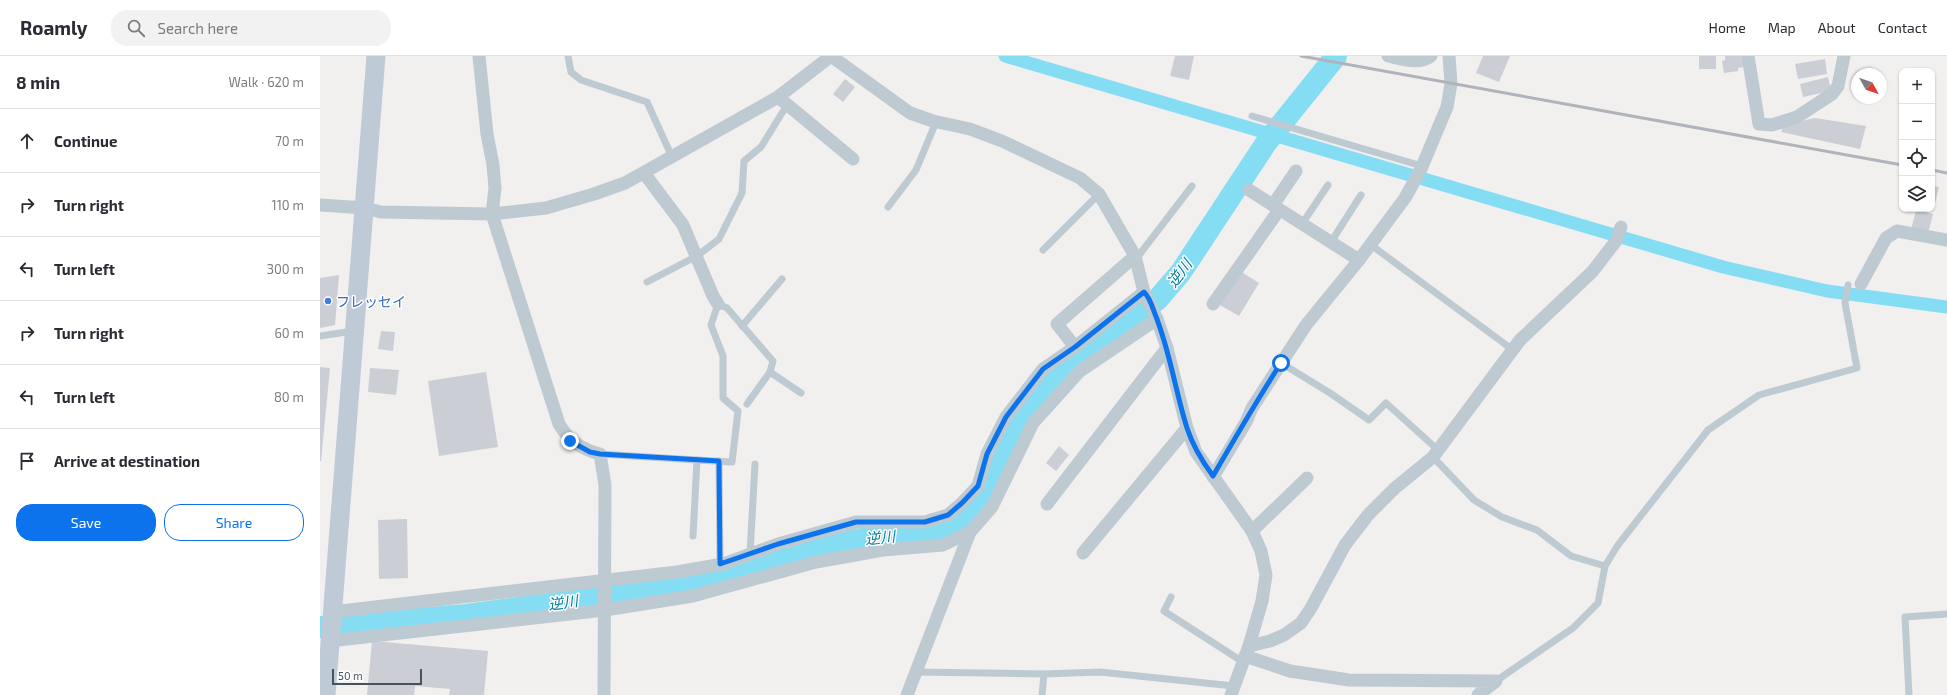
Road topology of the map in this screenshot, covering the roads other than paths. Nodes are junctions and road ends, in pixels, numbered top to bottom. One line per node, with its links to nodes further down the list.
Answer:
1 (376, 56): 26 (street)
2 (479, 56): 27 (street)
3 (568, 56): 13 (lane)
4 (831, 56): 10 (street); 12 (street)
5 (1388, 56): 6 (street)
6 (1431, 56)
7 (1449, 56): 15 (street)
8 (1748, 56): 9 (street)
9 (1844, 56)
10 (783, 101): 13 (street); 14 (street); 34 (lane)
11 (1252, 116): 15 (lane)
12 (936, 122): 21 (street); 24 (lane)
13 (672, 157): 17 (street)
14 (853, 159)
15 (1422, 167): 32 (street)
16 (1296, 171): 25 (street)
17 (644, 173): 27 (street); 34 (street)
18 (1328, 185): 28 (lane)
19 (1192, 186): 35 (lane)
20 (1249, 190): 25 (street)
21 (1099, 194): 33 (lane); 35 (street)
22 (1361, 195): 31 (lane)
23 (320, 205): 26 (street)
24 (888, 207)
25 (1276, 207): 28 (street); 42 (street)
26 (365, 208): 27 (street); 45 (street)
27 (492, 214): 55 (street)
28 (1302, 224): 31 (street)
29 (1619, 233): 49 (street)
30 (1947, 240): 39 (street)
31 (1331, 242): 36 (street)
32 (1371, 245): 36 (street); 49 (lane)
33 (1043, 250)
34 (697, 256): 38 (lane); 41 (street)
35 (1135, 258): 40 (street); 47 (street)
36 (1359, 260): 50 (street)
37 (782, 280): 44 (lane)
38 (648, 282)
39 (1852, 285): 69 (lane)
40 (1146, 294): 43 (street); 47 (street)
41 (718, 304): 44 (lane); 58 (lane)
42 (1213, 304)
43 (1156, 315): 48 (street); 64 (street)
44 (742, 326): 51 (lane)
45 (355, 330): 46 (lane); 73 (street)
46 (320, 336)
47 (1075, 347): 67 (street)
48 (1167, 348): 54 (street); 62 (street)
49 (1513, 350): 56 (street)
50 (1281, 363): 56 (lane); 60 (street)
51 (770, 372): 52 (lane); 53 (lane)
52 (801, 393)
53 (747, 404)
54 (1187, 428): 60 (street); 66 (street)
55 (600, 454): 57 (lane); 70 (street)
56 (1435, 454): 69 (lane); 76 (street)
57 (697, 460): 58 (lane); 65 (lane)
58 (719, 461): 68 (lane)
59 (755, 464): 67 (lane)
60 (1213, 476): 63 (street)
61 (1307, 478): 63 (street)
62 (1048, 504)
63 (1252, 531): 76 (street)
64 (970, 532): 72 (street); 77 (street)
65 (693, 536)
66 (1083, 553)
67 (750, 554): 68 (street)
68 (720, 564): 70 (street)
69 (1605, 566): 79 (lane)
70 (605, 584): 72 (street); 73 (street)
71 (1171, 597): 76 (lane)
72 (605, 607): 75 (street); 82 (street)
73 (332, 613): 75 (street)
74 (1947, 614): 86 (lane)
75 (330, 641): 81 (street)
76 (1246, 655): 79 (street); 80 (street)
77 (917, 672): 78 (lane); 83 (street)
78 (1044, 674): 80 (lane); 84 (lane)
79 (1496, 680): 85 (street)
80 (1232, 690)
81 (326, 695)
82 (604, 695)
83 (907, 695)
84 (1042, 695)
85 (1478, 695)
86 (1908, 695)

